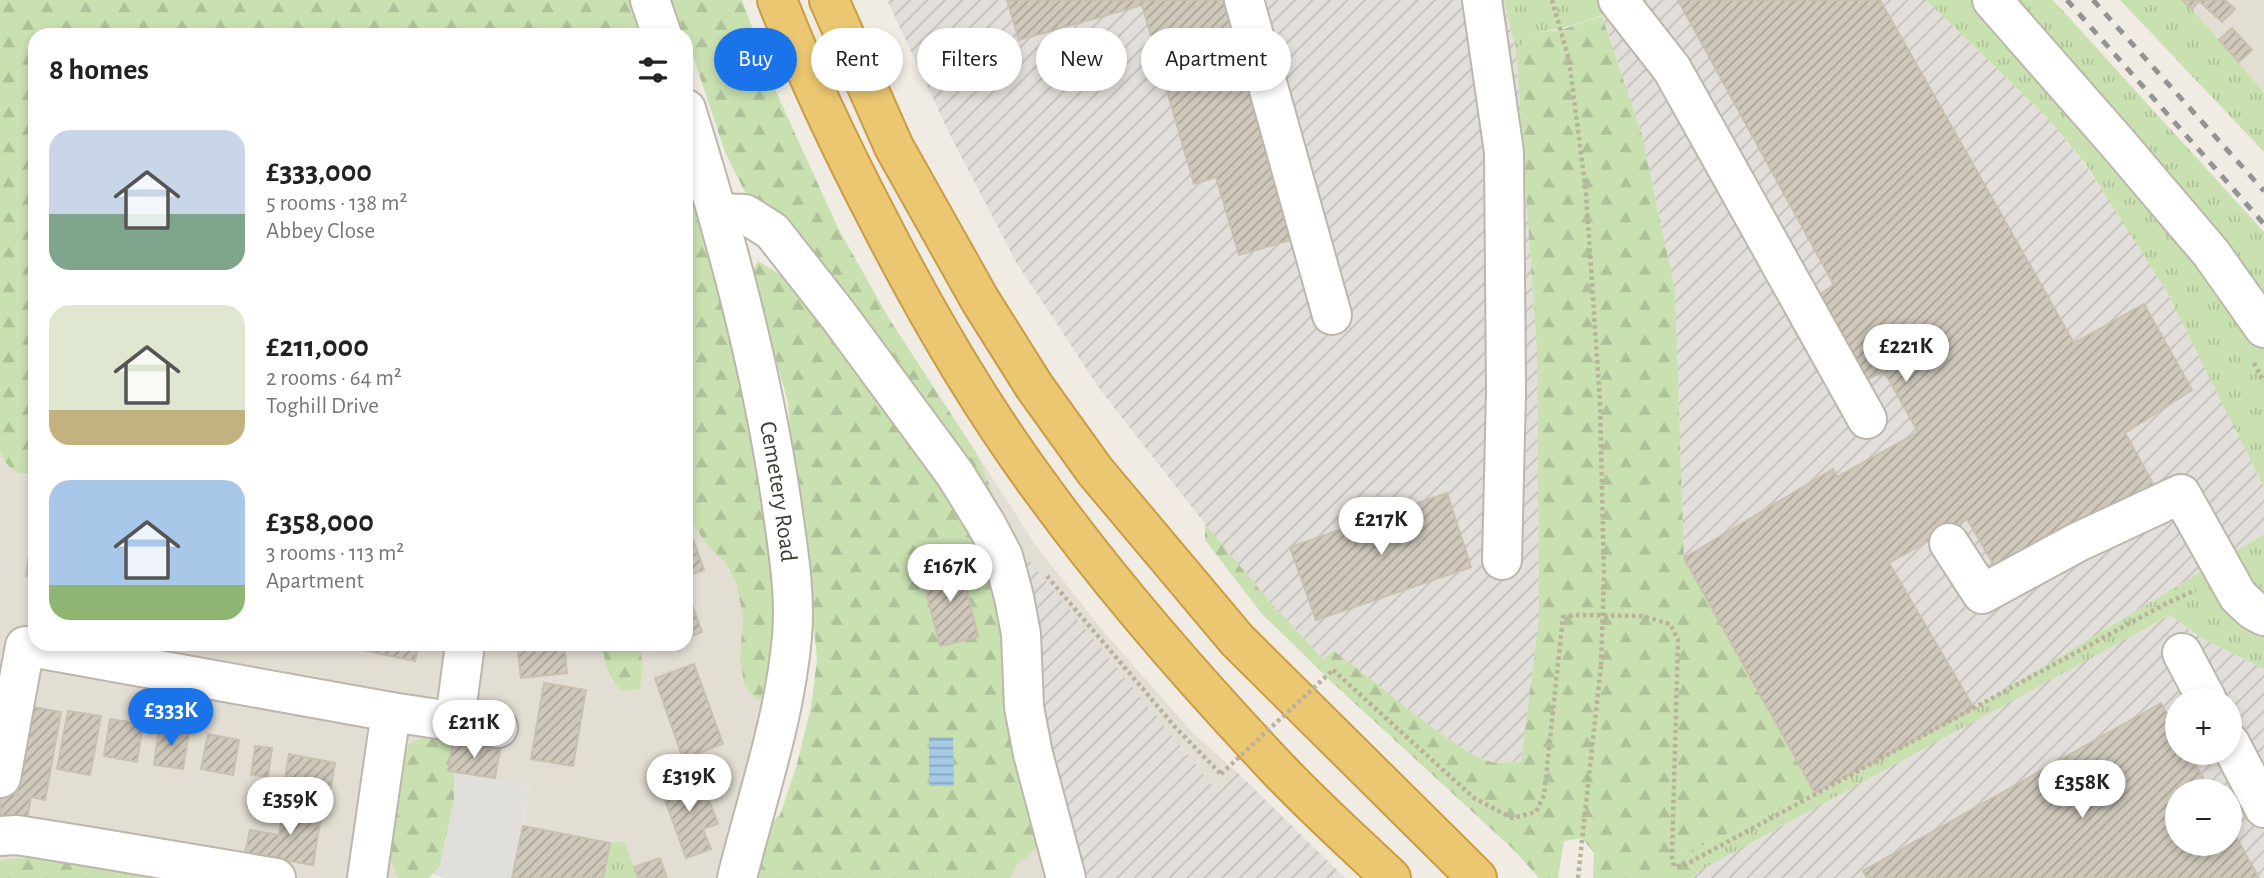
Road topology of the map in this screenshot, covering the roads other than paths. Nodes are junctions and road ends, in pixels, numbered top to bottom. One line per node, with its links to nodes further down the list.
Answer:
1 (650, 0): 8 (street)
2 (777, 0): 33 (highway)
3 (829, 0): 34 (highway)
4 (1244, 0): 11 (street)
5 (1482, 0): 15 (street)
6 (1992, 0): 12 (street)
7 (1620, 3): 13 (street)
8 (660, 28)
9 (693, 132): 10 (street, Cemetery Road)
10 (718, 213): 31 (street, Cemetery Road); 32 (street)
11 (1332, 315)
12 (2264, 328)
13 (1867, 419)
14 (1949, 543): 16 (street)
15 (1502, 560)
16 (2264, 616)
17 (28, 634): 26 (street)
18 (106, 651): 22 (street)
19 (464, 651): 23 (street)
20 (2182, 653): 21 (street)
21 (2201, 688)
22 (391, 712): 23 (street); 30 (street)
23 (455, 720): 24 (street)
24 (498, 728)
25 (2242, 765): 27 (street)
26 (1, 778)
27 (2264, 808)
28 (0, 836): 29 (street)
29 (276, 878)
30 (367, 878)
31 (737, 878)
32 (1066, 878)
33 (1391, 878)
34 (1477, 878)

